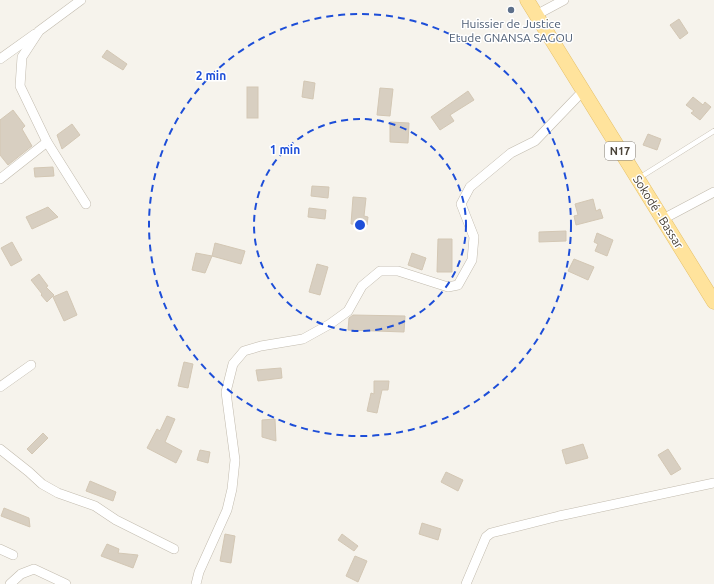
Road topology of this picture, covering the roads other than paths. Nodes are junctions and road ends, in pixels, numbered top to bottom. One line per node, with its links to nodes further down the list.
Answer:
1 (81, 0): 5 (street)
2 (527, 0): 4 (main road, Sokodé - Bassar / N17)
3 (564, 0): 4 (street)
4 (536, 16): 7 (main road, Sokodé - Bassar / N17)
5 (39, 31): 6 (street); 9 (street)
6 (0, 59)
7 (583, 91): 11 (main road, Sokodé - Bassar / N17); 25 (street)
8 (714, 131): 11 (lane)
9 (47, 142): 10 (street); 13 (street)
10 (0, 179)
11 (638, 179): 14 (main road, Sokodé - Bassar / N17)
12 (714, 192): 14 (street)
13 (86, 204)
14 (663, 219): 15 (main road, Sokodé - Bassar / N17)
15 (714, 302)
16 (31, 365): 17 (street)
17 (0, 386)
18 (0, 449): 21 (street)
19 (714, 483): 26 (street)
20 (0, 549): 22 (street)
21 (174, 549)
22 (13, 555)
23 (10, 584): 24 (street)
24 (66, 584)
25 (196, 584)
26 (466, 584)

